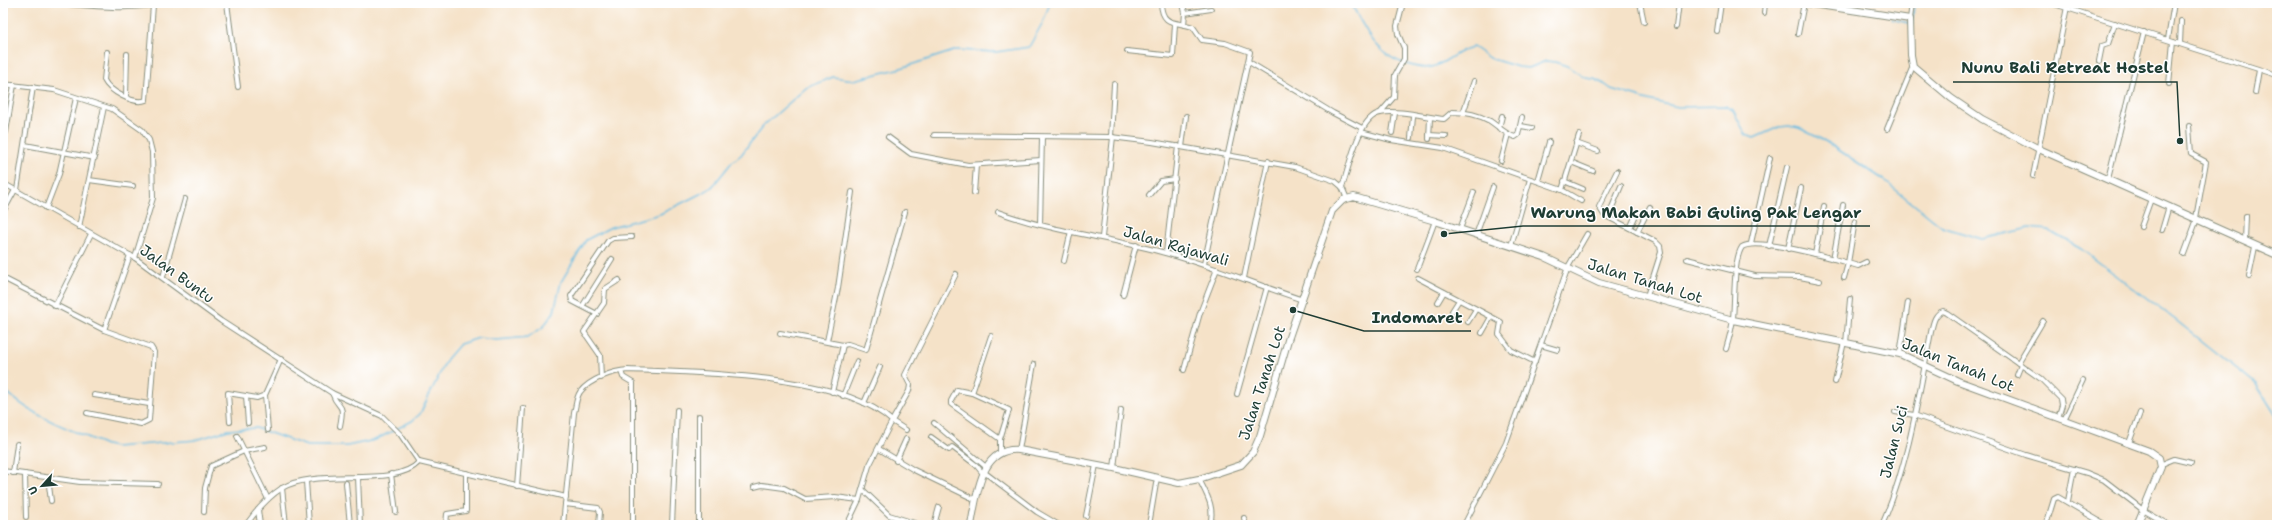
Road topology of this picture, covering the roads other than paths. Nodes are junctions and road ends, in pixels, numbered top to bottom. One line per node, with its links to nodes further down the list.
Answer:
1 (50, 3): 15 (street)
2 (159, 3): 16 (street)
3 (227, 3): 48 (street)
4 (1161, 3): 25 (street)
5 (1183, 3): 20 (street)
6 (1403, 3): 53 (street)
7 (1640, 3): 22 (street)
8 (1678, 3): 27 (street)
9 (1721, 3): 28 (street)
10 (1765, 3): 19 (street)
11 (1805, 3): 23 (main road); 30 (street)
12 (1912, 3): 23 (street)
13 (2051, 3): 17 (street)
14 (2174, 3): 31 (street)
15 (112, 5): 16 (street)
16 (153, 5): 50 (street)
17 (2067, 7): 24 (street); 80 (street)
18 (1211, 9): 20 (street)
19 (1764, 13)
20 (1185, 14): 26 (street)
21 (2181, 21): 33 (street)
22 (1644, 22)
23 (1910, 22): 39 (main road)
24 (2115, 23): 29 (street); 37 (street)
25 (1175, 24): 26 (street); 34 (street)
26 (1184, 24): 38 (street)
27 (1676, 27)
28 (1717, 31)
29 (2144, 32): 31 (street); 96 (street)
30 (1798, 34)
31 (2168, 39): 32 (street)
32 (2173, 42): 33 (street); 45 (street)
33 (2180, 44): 40 (street)
34 (1127, 51)
35 (107, 52): 50 (street)
36 (128, 54): 50 (street)
37 (2099, 61)
38 (1249, 62): 66 (street); 84 (street)
39 (1913, 66): 65 (street); 80 (main road)
40 (2259, 70): 41 (street); 49 (street)
41 (2277, 75)
42 (1474, 81): 55 (street)
43 (3, 84): 46 (street)
44 (1114, 84): 75 (street)
45 (2169, 84)
46 (14, 85): 47 (street); 67 (street)
47 (33, 87): 51 (street); 79 (street)
48 (238, 87)
49 (2255, 93)
50 (126, 97)
51 (76, 98): 52 (street); 83 (street)
52 (104, 107): 85 (street); 158 (street)
53 (1380, 113): 54 (street); 66 (street)
54 (1395, 113): 57 (street); 68 (street)
55 (1463, 113): 60 (street); 63 (street)
56 (1186, 116): 81 (street)
57 (1412, 116): 60 (street); 76 (street)
58 (1502, 116): 63 (street)
59 (1522, 117): 61 (street)
60 (1430, 118): 72 (street)
61 (1521, 126): 64 (street); 69 (street)
62 (2189, 126): 130 (street)
63 (1499, 128): 69 (street)
64 (1532, 128)
65 (1887, 129)
66 (1361, 130): 98 (street); 105 (street)
67 (6, 132)
68 (1392, 133)
69 (1508, 134): 89 (street)
70 (934, 135): 74 (street)
71 (1579, 135): 78 (street)
72 (1446, 136)
73 (888, 137): 91 (street)
74 (1042, 137): 75 (street); 87 (street)
75 (1112, 137): 81 (street); 145 (street)
76 (1411, 138)
77 (1550, 142): 100 (street)
78 (1576, 143): 82 (street); 90 (street)
79 (25, 145): 83 (street); 109 (street)
80 (2039, 146): 95 (street); 96 (main road)
81 (1180, 147): 84 (street); 97 (street)
82 (1598, 151)
83 (63, 154): 85 (street); 123 (street)
84 (1229, 154): 88 (street); 165 (street)
85 (95, 158): 99 (street)
86 (1770, 158): 147 (street)
87 (1041, 160): 91 (street); 133 (street)
88 (1268, 161): 105 (street); 174 (street)
89 (1501, 161)
90 (1571, 162): 93 (street); 101 (street)
91 (976, 165): 113 (street)
92 (1787, 168): 150 (street)
93 (1593, 171)
94 (1617, 171): 129 (street)
95 (2033, 176)
96 (2108, 178): 117 (main road)
97 (1175, 179): 114 (street); 153 (street)
98 (1530, 179): 100 (street); 149 (street)
99 (89, 180): 103 (street); 134 (street)
100 (1538, 181): 110 (street)
101 (1564, 181): 108 (street); 110 (street)
102 (3, 183): 109 (street, Jalan Buntu)
103 (133, 186)
104 (1621, 186): 129 (street)
105 (1342, 187): 116 (street)
106 (1493, 187): 142 (street)
107 (1801, 188): 152 (street)
108 (1583, 189)
109 (16, 190): 123 (street, Jalan Buntu); 124 (street)
110 (1562, 190): 118 (street)
111 (852, 192): 201 (street)
112 (1474, 192): 137 (street)
113 (974, 193)
114 (1149, 195)
115 (185, 199): 172 (street)
116 (1347, 199): 131 (main road, Jalan Tanah Lot); 184 (main road, Jalan Tanah Lot)
117 (2152, 199): 121 (main road); 135 (street)
118 (1581, 200)
119 (1843, 205): 161 (street)
120 (1824, 206): 154 (street)
121 (2169, 206): 130 (main road); 139 (street)
122 (1650, 207): 140 (street)
123 (46, 208): 134 (street, Jalan Buntu)
124 (3, 212)
125 (905, 212): 203 (street)
126 (998, 212): 133 (street, Jalan Rajawali)
127 (1636, 214): 136 (street)
128 (2246, 216): 146 (street)
129 (1608, 217): 136 (street)
130 (2196, 218): 146 (main road); 155 (street)
131 (1435, 221): 137 (main road, Jalan Tanah Lot); 168 (street)
132 (1856, 222): 164 (street)
133 (1040, 225): 138 (street, Jalan Rajawali)
134 (79, 227): 141 (street, Jalan Buntu)
135 (2141, 227)
136 (1630, 228): 140 (street)
137 (1460, 229): 142 (main road, Jalan Tanah Lot)
138 (1071, 230): 145 (street, Jalan Rajawali); 162 (street)
139 (2162, 230)
140 (1637, 232): 182 (street)
141 (91, 234): 156 (street, Jalan Buntu); 189 (street)
142 (1476, 234): 149 (main road, Jalan Tanah Lot)
143 (1587, 234): 166 (street)
144 (632, 237): 188 (street)
145 (1102, 237): 148 (street, Jalan Rajawali)
146 (2245, 242): 151 (main road)
147 (1751, 243): 150 (street); 169 (street)
148 (1136, 245): 153 (street, Jalan Rajawali); 181 (street)
149 (1511, 246): 166 (main road, Jalan Tanah Lot)
150 (1769, 246): 152 (street)
151 (2255, 247): 157 (main road); 171 (street)
152 (1788, 249): 154 (street)
153 (1166, 253): 165 (street, Jalan Rajawali)
154 (1815, 254): 161 (street)
155 (2184, 254)
156 (130, 255): 158 (street, Jalan Buntu); 197 (street)
157 (2277, 255)
158 (135, 258): 172 (street, Jalan Buntu)
159 (1687, 258): 169 (street)
160 (612, 259): 188 (street)
161 (1833, 259): 164 (street)
162 (1064, 260)
163 (1866, 262): 164 (street)
164 (1848, 263): 176 (street)
165 (1204, 264): 167 (street, Jalan Rajawali)
166 (1568, 267): 182 (main road, Jalan Tanah Lot); 204 (street)
167 (1217, 269): 174 (street, Jalan Rajawali); 216 (street)
168 (1417, 269)
169 (1737, 272): 178 (street); 194 (street)
170 (956, 274): 240 (street)
171 (2249, 276)
172 (163, 277): 208 (street, Jalan Buntu)
173 (3, 278): 189 (street)
174 (1244, 278): 179 (street, Jalan Rajawali)
175 (1418, 278): 180 (street)
176 (1844, 278)
177 (619, 280): 192 (street)
178 (1820, 281)
179 (1267, 287): 184 (street, Jalan Rajawali); 224 (street)
180 (1444, 292): 185 (street); 186 (street)
181 (1123, 295)
182 (1647, 296): 194 (main road, Jalan Tanah Lot)
183 (1850, 299): 202 (street)
184 (1303, 300): 274 (main road, Jalan Tanah Lot)
185 (1459, 300): 190 (street); 191 (street)
186 (1438, 302)
187 (1908, 302): 207 (street)
188 (583, 305): 192 (street)
189 (55, 306): 197 (street)
190 (1476, 309): 193 (street); 196 (street)
191 (1452, 311)
192 (597, 314): 218 (street)
193 (1491, 317): 199 (street); 210 (street)
194 (1733, 320): 202 (main road, Jalan Tanah Lot); 205 (street)
195 (2042, 321): 213 (street)
196 (1468, 322)
197 (104, 330): 230 (street)
198 (780, 333): 201 (street)
199 (1482, 333)
200 (992, 336): 223 (street)
201 (827, 341): 203 (street)
202 (1845, 343): 207 (main road, Jalan Tanah Lot); 220 (street)
203 (843, 345): 221 (street)
204 (1540, 345): 206 (street); 210 (street)
205 (1726, 349)
206 (1558, 350)
207 (1900, 354): 212 (main road, Jalan Tanah Lot)
208 (281, 359): 222 (street, Jalan Buntu); 226 (street)
209 (857, 361): 228 (street)
210 (1535, 362): 317 (street)
211 (1034, 364): 255 (street)
212 (1925, 364): 213 (street, Jalan Suci); 237 (street, Jalan Suci); 239 (main road, Jalan Tanah Lot)
213 (2020, 364): 217 (street); 239 (street)
214 (880, 367): 229 (street)
215 (621, 370): 218 (street); 221 (street); 306 (street)
216 (1184, 370)
217 (2017, 375)
218 (601, 378): 282 (street)
219 (2082, 380): 239 (street)
220 (1835, 382)
221 (832, 392): 228 (street)
222 (333, 393): 244 (street); 259 (street)
223 (972, 393): 250 (street); 250 (street)
224 (1237, 394)
225 (94, 395): 230 (street)
226 (266, 395): 227 (street); 245 (street)
227 (246, 396): 241 (street); 242 (street)
228 (843, 396): 229 (street)
229 (864, 403): 240 (street)
230 (149, 404): 235 (street)
231 (523, 408): 278 (street)
232 (677, 410): 307 (street)
233 (1121, 410): 263 (street)
234 (1895, 412): 237 (street)
235 (87, 413)
236 (2140, 413): 251 (street)
237 (1914, 415): 264 (street); 318 (street, Jalan Suci)
238 (699, 416): 308 (street)
239 (2061, 419): 251 (main road, Jalan Tanah Lot)
240 (892, 421): 246 (street); 254 (street)
241 (230, 422)
242 (248, 423)
243 (934, 423): 266 (street)
244 (340, 426)
245 (268, 430)
246 (906, 430)
247 (237, 436): 256 (street)
248 (931, 437): 266 (street)
249 (906, 439): 258 (street)
250 (1000, 439): 257 (street)
251 (2129, 443): 261 (main road, Jalan Tanah Lot)
252 (17, 444): 267 (street)
253 (265, 447): 256 (street)
254 (879, 449): 258 (street); 281 (street)
255 (1019, 450): 257 (main road, Jalan Tanah Lot); 262 (main road, Jalan Tanah Lot)
256 (244, 451): 283 (street); 292 (street)
257 (1000, 452): 266 (main road)
258 (896, 461): 285 (street)
259 (419, 462): 268 (street); 270 (street)
260 (2191, 463): 261 (street)
261 (2162, 464): 291 (main road)
262 (1096, 465): 263 (main road, Jalan Tanah Lot); 294 (street)
263 (1114, 468): 273 (main road, Jalan Tanah Lot)
264 (2074, 470): 287 (street); 291 (street)
265 (3, 471): 267 (street)
266 (985, 471): 285 (main road); 313 (street)
267 (13, 473): 269 (street)
268 (466, 473): 278 (street); 303 (street)
269 (24, 474): 272 (street); 295 (street)
270 (391, 474): 271 (street); 293 (street)
271 (358, 477): 275 (street); 302 (street)
272 (48, 478): 277 (street); 286 (street)
273 (1157, 478): 274 (main road, Jalan Tanah Lot); 314 (street)
274 (1199, 479): 315 (street)
275 (306, 481): 280 (street); 300 (street)
276 (346, 483): 301 (street)
277 (158, 484)
278 (517, 486): 282 (street)
279 (754, 487): 284 (street)
280 (282, 488): 283 (street); 299 (street)
281 (862, 489): 284 (street); 310 (street)
282 (566, 497): 288 (street)
283 (268, 499): 290 (street)
284 (859, 500): 309 (street)
285 (976, 500): 312 (main road)
286 (51, 501)
287 (2068, 501): 319 (street); 320 (street)
288 (566, 504): 304 (street); 305 (street)
289 (939, 508): 311 (street)
290 (258, 510): 297 (street); 298 (street)
291 (2143, 510): 321 (main road); 322 (street)
292 (204, 512)
293 (396, 512)
294 (1086, 516)
295 (26, 517)
296 (1244, 518): 316 (street)
297 (246, 525)
298 (260, 525)
299 (286, 525)
300 (309, 525)
301 (350, 525)
302 (360, 525)
303 (446, 525)
304 (563, 525)
305 (599, 525)
306 (633, 525)
307 (672, 525)
308 (699, 525)
309 (847, 525)
310 (921, 525)
311 (934, 525)
312 (970, 525)
313 (1059, 525)
314 (1149, 525)
315 (1210, 525)
316 (1246, 525)
317 (1464, 525)
318 (1882, 525)
319 (2046, 525)
320 (2106, 525)
321 (2137, 525)
322 (2169, 525)

